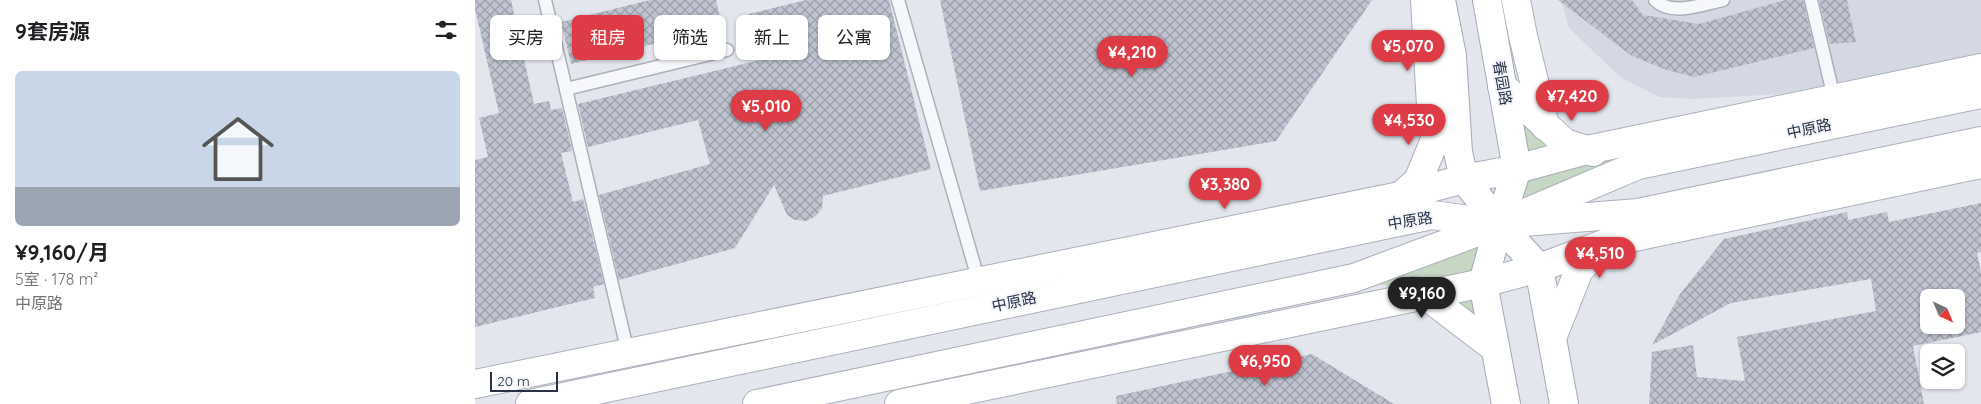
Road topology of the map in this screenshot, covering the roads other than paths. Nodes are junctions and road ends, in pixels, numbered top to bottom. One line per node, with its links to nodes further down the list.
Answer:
1 (898, 0): 32 (lane)
2 (1425, 0): 19 (main road)
3 (1441, 0): 11 (main road)
4 (1487, 0): 13 (main road, 春园路)
5 (1516, 0): 17 (main road)
6 (1655, 0): 7 (lane)
7 (1723, 0)
8 (1811, 0): 16 (lane)
9 (549, 1): 14 (lane)
10 (727, 50): 14 (lane)
11 (1451, 56): 19 (main road); 24 (main road)
12 (1981, 68): 16 (main road)
13 (1502, 86): 17 (main road); 23 (main road, 春园路)
14 (566, 89): 37 (lane)
15 (1981, 94): 22 (main road, 中原路)
16 (1834, 98): 20 (main road)
17 (1545, 126): 20 (main road)
18 (1981, 141): 26 (main road, 中原路)
19 (1434, 142): 25 (main road)
20 (1587, 150): 22 (main road); 23 (main road)
21 (1981, 164): 29 (main road)
22 (1637, 165): 27 (main road, 中原路)
23 (1517, 169): 24 (main road); 27 (main road, 春园路)
24 (1464, 179): 25 (main road); 27 (main road)
25 (1400, 196): 28 (main road); 32 (main road)
26 (1638, 213): 27 (main road, 中原路); 29 (main road)
27 (1499, 224): 28 (main road, 中原路); 30 (main road); 31 (main road, 中原路); 33 (main road, 春园路)
28 (1358, 230): 39 (main road, 中原路)
29 (1606, 243): 30 (main road); 35 (main road)
30 (1539, 268): 33 (main road); 35 (main road)
31 (1354, 278): 34 (main road); 40 (main road, 中原路)
32 (979, 282): 37 (main road)
33 (1483, 283): 34 (main road); 36 (main road, 春园路)
34 (1425, 294): 36 (main road); 41 (main road)
35 (1552, 338): 43 (main road)
36 (1495, 348): 42 (main road, 春园路)
37 (628, 353): 38 (main road)
38 (475, 384)
39 (530, 404)
40 (757, 404)
41 (900, 404)
42 (1506, 404)
43 (1564, 404)

